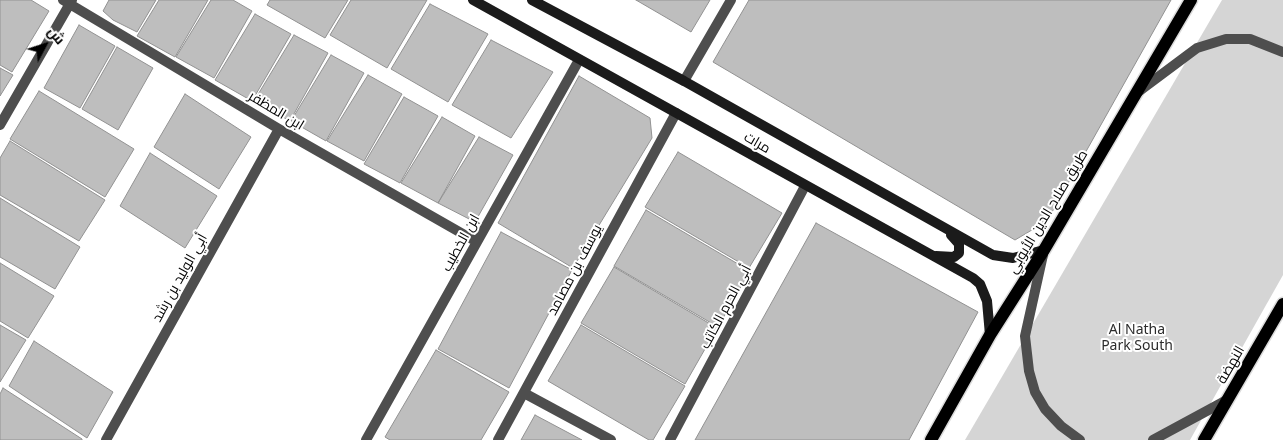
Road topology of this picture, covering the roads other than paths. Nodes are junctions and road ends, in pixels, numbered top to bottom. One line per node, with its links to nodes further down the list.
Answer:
1 (474, 0): 7 (street, مرات)
2 (532, 0): 8 (street, مرات)
3 (730, 0): 8 (street)
4 (1191, 0): 9 (main road, طريق صلاح الدين الأيوبي)
5 (68, 1): 11 (street); 12 (street, ابن المظفر)
6 (1283, 52): 9 (street)
7 (579, 60): 10 (street, مرات); 15 (street, ابن الخطيب)
8 (684, 81): 14 (street, مرات)
9 (1137, 93): 16 (main road, طريق صلاح الدين الأيوبي)
10 (676, 113): 13 (street, مرات); 20 (street, يوسف بن مصامد)
11 (0, 125)
12 (279, 129): 15 (street, ابن المظفر); 22 (street, أبي الوليد بن رشد)
13 (805, 186): 17 (street, مرات); 26 (street, أبي الحرم الكاتب)
14 (944, 227): 16 (street, مرات); 17 (street)
15 (477, 242): 23 (street, ابن الخطيب)
16 (1044, 250): 19 (main road, طريق صلاح الدين الأيوبي); 28 (street)
17 (932, 256): 19 (street, مرات)
18 (1283, 304): 21 (main road, النهضة)
19 (990, 335): 27 (main road, طريق صلاح الدين الأيوبي)
20 (524, 393): 24 (street, يوسف بن مصامد); 25 (street)
21 (1227, 400): 29 (street); 30 (main road, النهضة)
22 (106, 440)
23 (366, 440)
24 (498, 440)
25 (611, 440)
26 (670, 440)
27 (931, 440)
28 (1080, 440)
29 (1153, 440)
30 (1204, 440)

